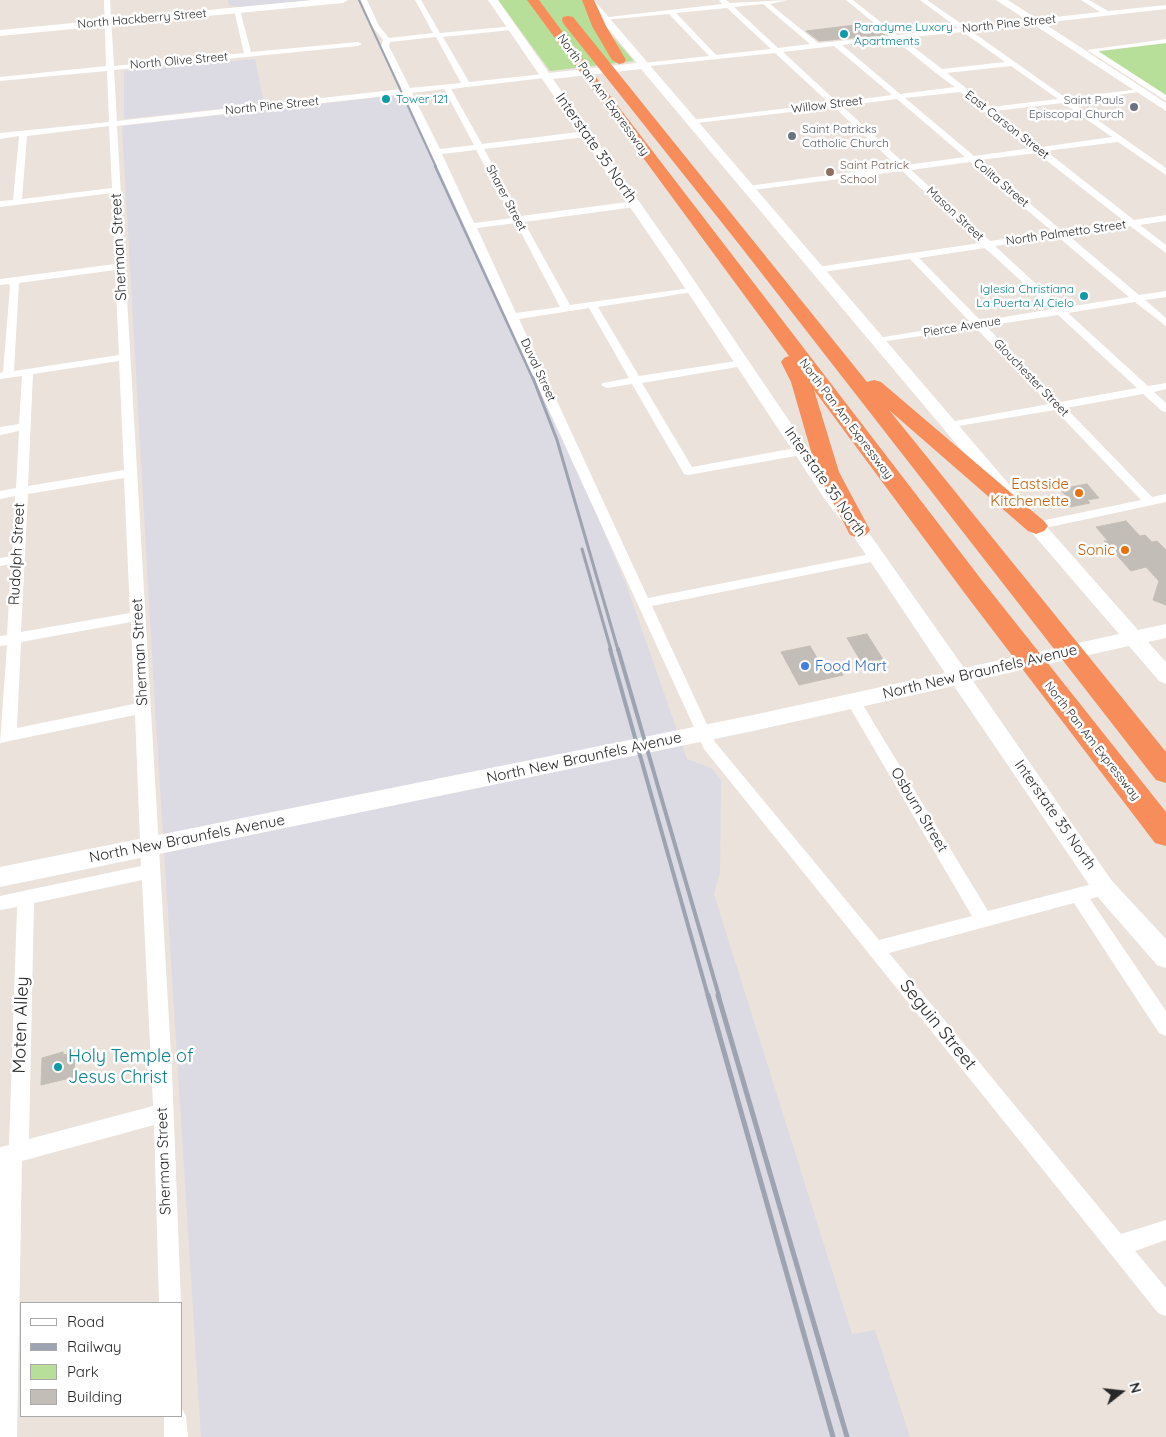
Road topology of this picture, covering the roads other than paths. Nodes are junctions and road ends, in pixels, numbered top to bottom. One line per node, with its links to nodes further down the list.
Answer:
1 (107, 0): 26 (street, Sherman Street)
2 (343, 0): 21 (main road, North Hackberry Street)
3 (364, 0): 33 (street, Duval Street)
4 (418, 0): 31 (street)
5 (493, 0): 28 (main road, Interstate 35 North)
6 (522, 0): 49 (highway)
7 (533, 0): 49 (highway, North Pan Am Expressway)
8 (589, 0): 24 (main road); 74 (highway)
9 (785, 0): 15 (street)
10 (849, 0): 32 (street, East Carson Street)
11 (924, 0): 29 (street)
12 (1001, 0): 25 (main road)
13 (1084, 0): 22 (street)
14 (1154, 0): 17 (street)
15 (764, 2): 16 (street); 37 (street)
16 (725, 3): 20 (street); 38 (street, Mason Street)
17 (1166, 6): 22 (street, North Pine Street)
18 (557, 7): 39 (highway, North Pan Am Expressway)
19 (573, 8): 39 (highway)
20 (674, 9): 24 (street); 41 (street)
21 (237, 10): 26 (main road, North Hackberry Street); 40 (street)
22 (1106, 13): 25 (street, North Pine Street)
23 (1166, 14): 27 (street)
24 (604, 18): 43 (main road)
25 (1034, 21): 29 (street, North Pine Street); 53 (main road)
26 (108, 22): 30 (main road, North Hackberry Street); 44 (street, Sherman Street)
27 (1054, 26)
28 (511, 28): 31 (street); 46 (main road, Interstate 35 North)
29 (964, 29): 32 (street, North Pine Street); 42 (street)
30 (0, 33)
31 (438, 35): 33 (street); 48 (street)
32 (895, 37): 35 (street, North Pine Street); 45 (street, East Carson Street)
33 (387, 40): 52 (street, Duval Street)
34 (1166, 42): 55 (street)
35 (835, 43): 37 (street, North Pine Street); 54 (street, Colita Street)
36 (358, 44): 40 (street, North Olive Street)
37 (815, 46): 38 (street, North Pine Street)
38 (777, 50): 41 (street, North Pine Street); 57 (street, Mason Street)
39 (594, 51): 74 (highway, North Pan Am Expressway)
40 (248, 55): 44 (street, North Olive Street)
41 (714, 57): 43 (street, North Pine Street)
42 (1013, 63): 45 (street); 56 (street)
43 (637, 65): 46 (main road, North Pine Street); 60 (main road)
44 (112, 68): 47 (street, North Olive Street); 61 (street, Sherman Street)
45 (940, 72): 51 (street, East Carson Street)
46 (553, 75): 48 (street, North Pine Street); 63 (main road, Interstate 35 North)
47 (0, 79)
48 (466, 84): 50 (street, North Pine Street)
49 (593, 84): 82 (highway, North Pan Am Expressway)
50 (446, 86): 52 (street, North Pine Street); 66 (street, Sharer Street)
51 (962, 89): 54 (street, Willow Street); 59 (street, East Carson Street)
52 (406, 91): 61 (street, North Pine Street); 68 (street, Duval Street)
53 (1140, 91): 56 (street); 58 (main road)
54 (900, 96): 57 (street, Willow Street); 69 (street, Colita Street)
55 (1166, 99)
56 (1064, 100): 59 (street); 65 (street)
57 (836, 104): 60 (street, Willow Street); 70 (street, Mason Street)
58 (1166, 108)
59 (988, 110): 67 (street, East Carson Street)
60 (691, 122): 72 (main road)
61 (115, 123): 62 (street, North Pine Street); 73 (street, Sherman Street)
62 (23, 134): 64 (street, North Pine Street); 75 (street)
63 (586, 134): 66 (street); 77 (main road, Interstate 35 North)
64 (0, 136)
65 (1119, 139): 67 (street); 71 (street)
66 (479, 147): 68 (street); 79 (street, Sharer Street)
67 (1040, 150): 69 (street); 80 (street, East Carson Street)
68 (437, 152): 81 (street, Duval Street)
69 (973, 160): 70 (street); 83 (street, Colita Street)
70 (905, 168): 72 (street); 85 (street, Mason Street)
71 (1166, 172)
72 (748, 189): 89 (main road)
73 (116, 190): 75 (street); 88 (street, Sherman Street)
74 (707, 192): 84 (highway, North Pan Am Expressway)
75 (17, 202): 76 (street)
76 (0, 204)
77 (635, 204): 79 (street); 92 (main road, Interstate 35 North)
78 (1166, 218): 80 (street, North Palmetto Street)
79 (518, 220): 81 (street); 96 (street, Sharer Street)
80 (1132, 223): 83 (street, North Palmetto Street); 86 (street, East Carson Street)
81 (470, 226): 98 (street, Duval Street)
82 (705, 232): 122 (highway); 133 (highway, North Pan Am Expressway)
83 (1060, 234): 85 (street, North Palmetto Street); 94 (street, Colita Street)
84 (744, 239): 121 (highway); 136 (highway, North Pan Am Expressway)
85 (988, 244): 87 (street, North Palmetto Street); 97 (street, Mason Street)
86 (1166, 250)
87 (912, 256): 89 (street, North Palmetto Street); 100 (street, Glouchester Street)
88 (120, 266): 90 (street); 102 (street, Sherman Street)
89 (817, 270): 101 (main road)
90 (13, 280): 91 (street); 105 (street)
91 (0, 282)
92 (693, 289): 95 (street); 103 (main road, Interstate 35 North)
93 (1166, 294): 94 (street, Pierce Avenue)
94 (1137, 299): 97 (street, Pierce Avenue); 99 (street, Colita Street)
95 (592, 304): 96 (street); 106 (street)
96 (567, 309): 98 (street)
97 (1060, 311): 100 (street, Pierce Avenue); 109 (street, Mason Street)
98 (513, 317): 126 (street, Duval Street)
99 (1166, 323)
100 (978, 324): 101 (street, Pierce Avenue); 110 (street, Glouchester Street)
101 (878, 341): 112 (main road)
102 (125, 357): 104 (street); 116 (street, Sherman Street)
103 (743, 363): 106 (street); 115 (main road, Interstate 35 North)
104 (28, 372): 105 (street); 113 (street, Rudolph Street)
105 (4, 376)
106 (636, 380): 107 (street); 115 (street)
107 (607, 385)
108 (1166, 386): 109 (street)
109 (1146, 390): 110 (street); 111 (street, Mason Street)
110 (1058, 405): 112 (street); 120 (street, Glouchester Street)
111 (1166, 409)
112 (950, 426): 121 (main road)
113 (24, 427): 114 (street); 117 (street, Rudolph Street)
114 (0, 431)
115 (801, 451): 122 (main road, Interstate 35 North)
116 (131, 473): 117 (street); 127 (street, Sherman Street)
117 (20, 491): 118 (street); 124 (street, Rudolph Street)
118 (0, 494)
119 (1166, 498): 120 (street)
120 (1150, 502): 121 (street)
121 (1036, 526): 129 (main road)
122 (858, 530): 123 (main road, Interstate 35 North)
123 (876, 557): 126 (street); 132 (main road, Interstate 35 North)
124 (17, 559): 125 (street); 130 (street, Rudolph Street)
125 (0, 562)
126 (645, 603): 138 (street, Duval Street)
127 (138, 616): 130 (street); 135 (street, Sherman Street)
128 (1166, 631): 129 (main road, North New Braunfels Avenue)
129 (1133, 639): 131 (main road); 132 (main road, North New Braunfels Avenue)
130 (7, 640): 137 (street, Rudolph Street)
131 (1166, 676)
132 (959, 678): 134 (main road, North New Braunfels Avenue); 145 (main road, Interstate 35 North)
133 (1047, 684): 141 (highway, North Pan Am Expressway); 142 (highway)
134 (853, 701): 144 (main road, North New Braunfels Avenue); 149 (street, Osburn Street)
135 (142, 708): 137 (street); 143 (street, Sherman Street)
136 (1114, 709): 139 (highway); 140 (highway, North Pan Am Expressway)
137 (4, 736)
138 (709, 745): 150 (street, Seguin Street)
139 (1166, 765)
140 (1166, 772)
141 (1166, 834)
142 (1166, 855)
143 (150, 871): 147 (street, North New Braunfels Avenue); 153 (street, Sherman Street)
144 (0, 877)
145 (1104, 888): 146 (street); 151 (main road, Interstate 35 North)
146 (1078, 895): 149 (street); 152 (street)
147 (26, 898): 148 (street); 154 (street, Moten Alley)
148 (0, 903)
149 (984, 920): 150 (street)
150 (875, 949): 156 (street, Seguin Street)
151 (1166, 957)
152 (1166, 1027)
153 (162, 1113): 154 (street); 157 (street, Sherman Street)
154 (10, 1154): 160 (street, Moten Alley)
155 (1166, 1230): 156 (street)
156 (1117, 1246): 158 (street, Seguin Street)
157 (170, 1302)
158 (1166, 1305)
159 (175, 1417): 161 (street)
160 (5, 1437)
161 (176, 1437)

